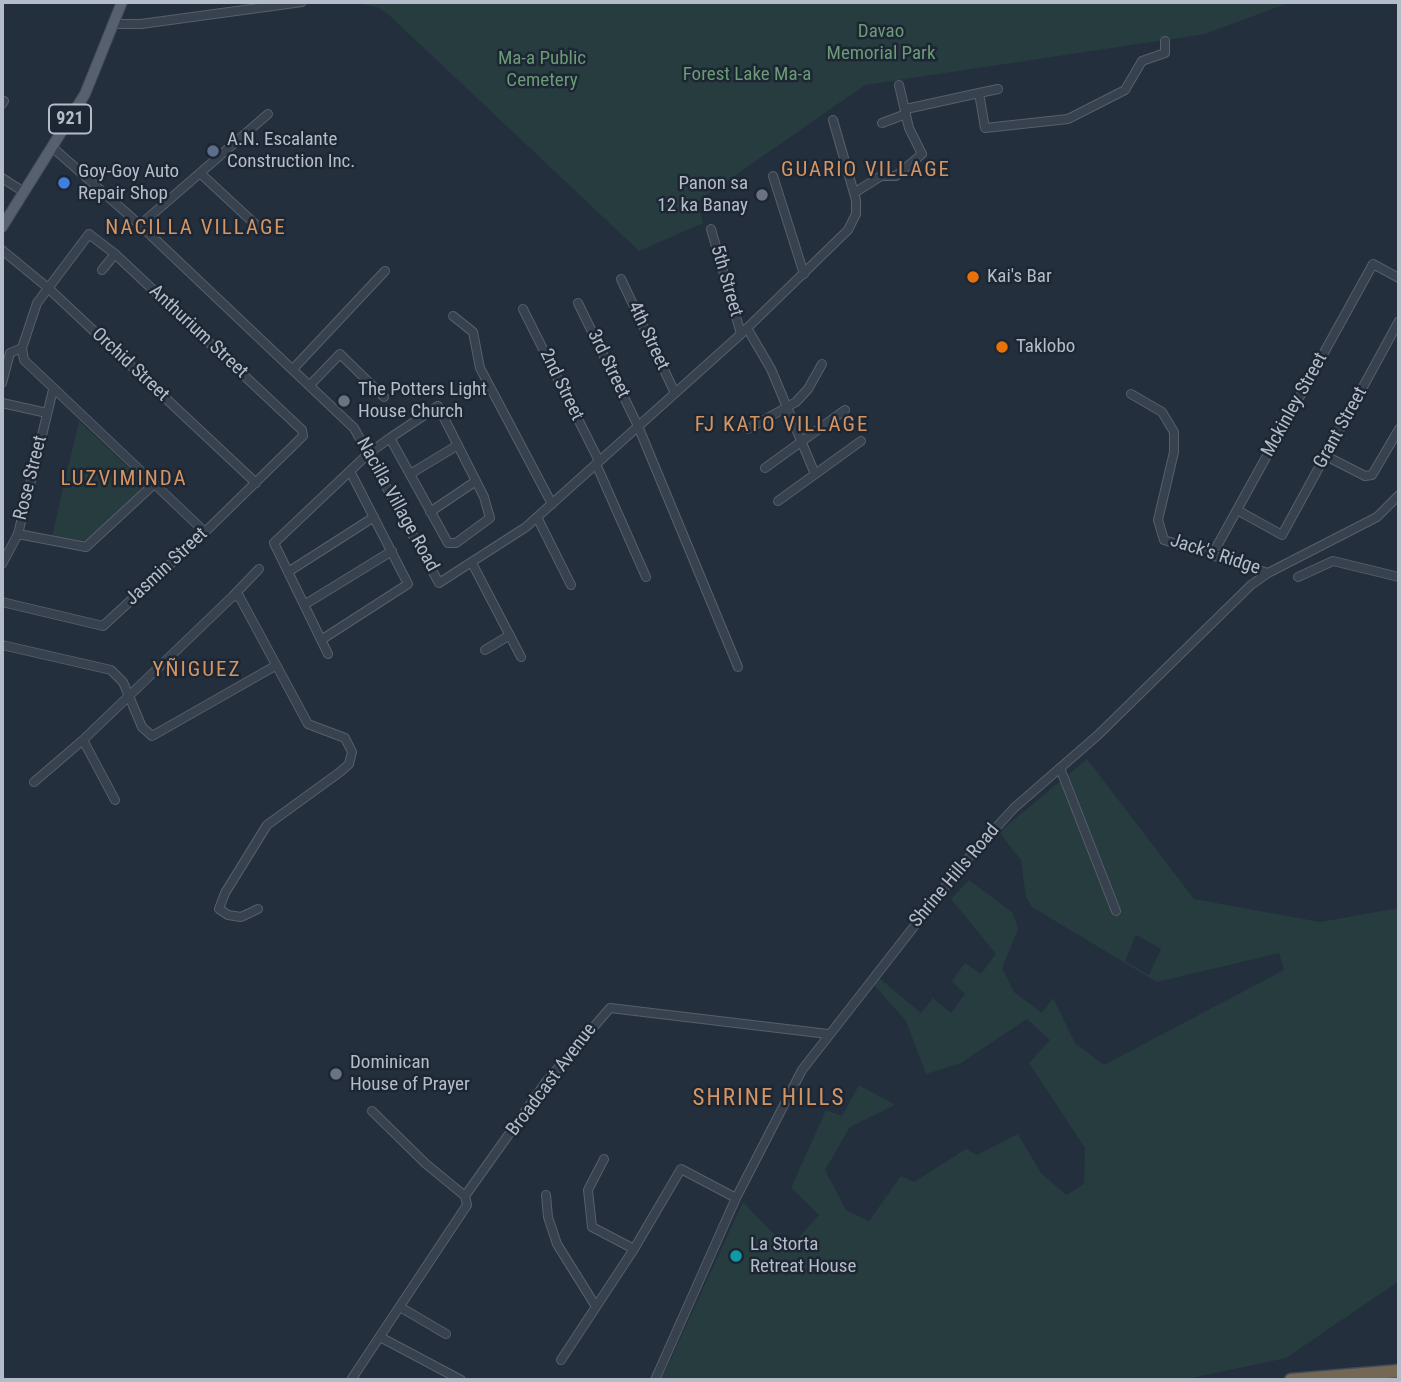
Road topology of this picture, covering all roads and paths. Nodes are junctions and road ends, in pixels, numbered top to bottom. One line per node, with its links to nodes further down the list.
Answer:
1 (122, 2): 3 (main road, 921)
2 (302, 2): 3 (street)
3 (116, 24): 12 (main road, 921)
4 (1165, 41): 7 (street)
5 (899, 85): 8 (street)
6 (998, 89): 7 (street)
7 (979, 93): 8 (street)
8 (906, 111): 11 (street); 17 (street)
9 (268, 114): 13 (street)
10 (833, 120): 17 (street)
11 (882, 123)
12 (52, 147): 16 (main road, 921); 18 (street, Nacilla Village Road)
13 (201, 173): 18 (street); 19 (street)
14 (773, 176): 26 (street)
15 (2, 178): 16 (street)
16 (24, 192): 20 (main road, 921)
17 (854, 193): 26 (street, Nacilla Village Road)
18 (140, 225): 37 (street, Nacilla Village Road)
19 (256, 225)
20 (2, 227)
21 (711, 229): 34 (street, 5th Street)
22 (2, 250): 29 (street, Orchid Street)
23 (115, 254): 24 (street); 29 (street, Anthurium Street); 51 (street, Anthurium Street)
24 (102, 270)
25 (384, 271): 37 (street)
26 (804, 274): 34 (street, Nacilla Village Road)
27 (1399, 278): 69 (street, Mckinley Street)
28 (621, 279): 41 (street, 4th Street)
29 (47, 288): 35 (street); 64 (street, Orchid Street)
30 (578, 303): 48 (street, 3rd Street)
31 (523, 309): 58 (street, 2nd Street)
32 (453, 316): 68 (street)
33 (1399, 321): 57 (street, Grant Street)
34 (744, 331): 41 (street, Nacilla Village Road); 45 (street, 5th Street)
35 (22, 348): 38 (street); 40 (street)
36 (822, 364): 45 (street)
37 (293, 369): 39 (street, Nacilla Village Road)
38 (2, 383)
39 (310, 385): 43 (street); 56 (street, Nacilla Village Road)
40 (53, 390): 47 (street, Rose Street); 65 (street)
41 (675, 393): 48 (street, Nacilla Village Road)
42 (1131, 394): 81 (street, Jack's Ridge)
43 (384, 397)
44 (2, 402): 47 (street)
45 (788, 407): 49 (street); 53 (street, 5th Street)
46 (845, 410): 53 (street)
47 (47, 413): 74 (street, Rose Street)
48 (639, 426): 58 (street, Nacilla Village Road); 96 (street, 3rd Street)
49 (748, 429)
50 (1399, 429): 57 (street)
51 (303, 434): 64 (street, Jasmin Street)
52 (390, 438): 55 (street); 56 (street); 61 (street)
53 (802, 441): 59 (street); 62 (street, 5th Street)
54 (861, 441): 62 (street)
55 (458, 445): 61 (street); 63 (street)
56 (369, 453): 60 (street); 77 (street, Nacilla Village Road)
57 (1326, 456): 69 (street, Grant Street)
58 (597, 463): 68 (street, Nacilla Village Road); 82 (street, 2nd Street)
59 (765, 468)
60 (350, 471): 71 (street); 80 (street)
61 (410, 474): 70 (street)
62 (815, 474): 67 (street)
63 (476, 481): 70 (street); 70 (street)
64 (256, 483): 73 (street, Jasmin Street)
65 (153, 485): 73 (street); 74 (street)
66 (1399, 495): 81 (street, Shrine Hills Road)
67 (778, 501)
68 (552, 504): 72 (street, Nacilla Village Road)
69 (1237, 510): 75 (street, Mckinley Street)
70 (430, 512)
71 (374, 517): 76 (street); 80 (street)
72 (537, 517): 77 (street, Nacilla Village Road); 85 (street)
73 (205, 533): 87 (street, Jasmin Street)
74 (18, 534): 78 (street, Rose Street)
75 (1217, 546)
76 (392, 551): 88 (street); 90 (street)
77 (472, 563): 89 (street)
78 (2, 564)
79 (259, 569): 86 (street)
80 (288, 572): 88 (street)
81 (1268, 573): 99 (street, Shrine Hills Road)
82 (646, 577)
83 (1298, 577): 84 (street)
84 (1399, 577)
85 (571, 585)
86 (232, 597): 95 (street); 97 (street)
87 (2, 602)
88 (304, 605): 90 (street)
89 (510, 635): 92 (street); 94 (street)
90 (321, 640): 93 (street)
91 (2, 645): 97 (street)
92 (485, 650)
93 (328, 654)
94 (521, 657)
95 (275, 666): 97 (street); 102 (street)
96 (738, 667)
97 (127, 695): 98 (street)
98 (83, 740): 100 (street); 101 (street)
99 (1060, 768): 103 (street); 104 (street, Shrine Hills Road)
100 (34, 782)
101 (115, 800)
102 (258, 909)
103 (1116, 911)
104 (828, 1034): 108 (street, Broadcast Avenue); 109 (street, Shrine Hills Road)
105 (372, 1111): 108 (street)
106 (604, 1159): 110 (street)
107 (546, 1195): 111 (street)
108 (466, 1196): 112 (street)
109 (736, 1198): 110 (street); 120 (street, Shrine Hills Road)
110 (634, 1250): 111 (street)
111 (595, 1305): 115 (street)
112 (400, 1307): 113 (street); 114 (street)
113 (446, 1334)
114 (380, 1337): 118 (street); 119 (street)
115 (561, 1360)
116 (1399, 1371): 121 (highway)
117 (1399, 1379): 122 (highway)
118 (351, 1380)
119 (461, 1380)
120 (655, 1380)
121 (1291, 1380)
122 (1364, 1380)

